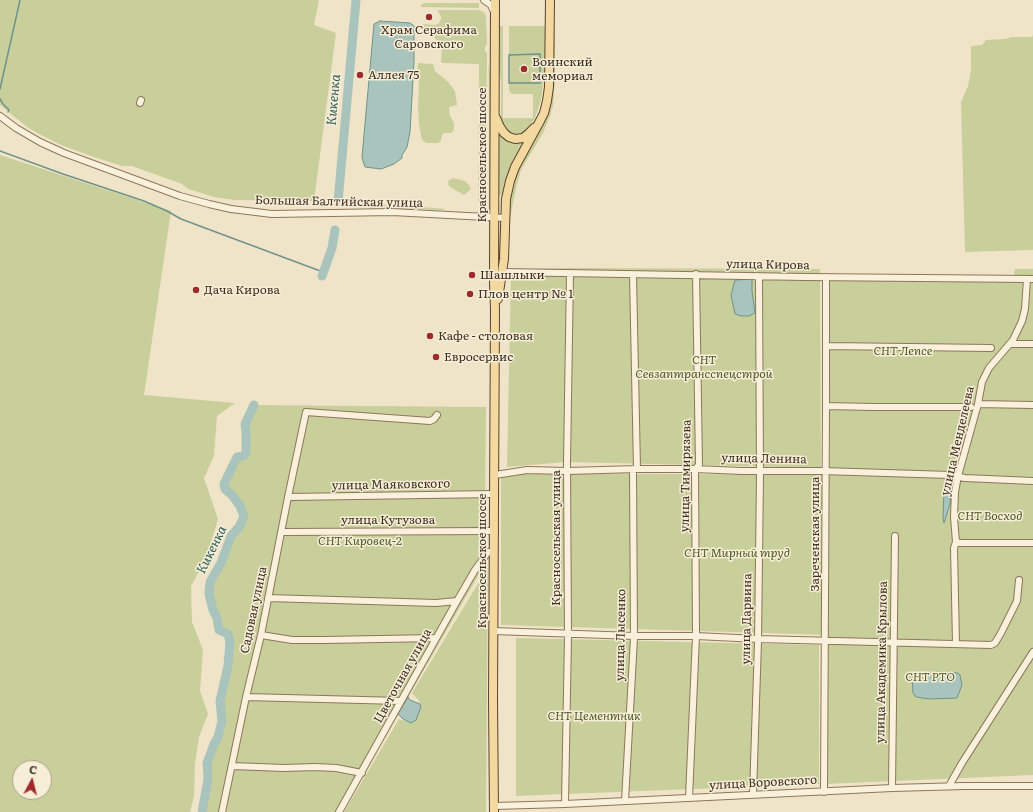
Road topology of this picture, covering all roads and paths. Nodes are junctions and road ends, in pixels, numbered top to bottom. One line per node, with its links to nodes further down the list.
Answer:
1 (484, 0): 4 (street)
2 (494, 0): 4 (main road, Красносельское шоссе)
3 (550, 0): 7 (main road, Красносельское шоссе)
4 (495, 14): 5 (main road, Красносельское шоссе)
5 (494, 114): 7 (main road); 8 (main road, Красносельское шоссе)
6 (0, 116): 8 (street, Большая Балтийская улица)
7 (540, 122): 9 (main road, Красносельское шоссе)
8 (494, 218): 9 (street, Большая Балтийская улица); 17 (main road, Красносельское шоссе)
9 (505, 218): 10 (main road, Красносельское шоссе)
10 (502, 272): 11 (street, улица Кирова); 17 (main road, Красносельское шоссе)
11 (570, 273): 13 (street, улица Кирова); 29 (street, Красносельская улица)
12 (696, 274): 13 (street, улица Кирова); 14 (street, улица Кирова); 28 (street, улица Тимирязева)
13 (633, 275): 27 (street, улица Лысенко)
14 (757, 276): 15 (street, улица Кирова); 30 (street, улица Дарвина)
15 (826, 277): 16 (street, улица Кирова); 20 (street, Зареченская улица)
16 (1030, 279): 18 (street, улица Менделеева)
17 (496, 309): 32 (main road, Красносельское шоссе)
18 (1010, 344): 19 (street); 22 (street, улица Менделеева)
19 (1033, 344)
20 (826, 346): 21 (street); 24 (street, Зареченская улица)
21 (991, 348)
22 (978, 404): 23 (street); 33 (street, улица Менделеева)
23 (1033, 405)
24 (826, 406): 25 (street); 31 (street, Зареченская улица)
25 (971, 407)
26 (437, 415): 36 (street, Садовая улица)
27 (635, 469): 28 (street, улица Ленина); 29 (street, улица Ленина); 49 (street, улица Лысенко)
28 (695, 469): 30 (street, улица Ленина); 50 (street, улица Тимирязева)
29 (567, 471): 32 (street, улица Ленина); 47 (street, Красносельская улица)
30 (760, 471): 31 (street, улица Ленина); 52 (street, улица Дарвина)
31 (826, 471): 33 (street, улица Ленина); 53 (street, Зареченская улица)
32 (495, 475): 35 (main road, Красносельское шоссе)
33 (958, 476): 34 (street, улица Ленина); 40 (street, улица Менделеева)
34 (1033, 481)
35 (495, 494): 36 (street, улица Маяковского); 37 (main road, Красносельское шоссе)
36 (288, 497): 38 (street, Садовая улица)
37 (495, 531): 38 (street, улица Кутузова); 42 (main road, Красносельское шоссе)
38 (281, 532): 44 (street, Садовая улица)
39 (895, 536): 54 (street, улица Академика Крылова)
40 (956, 542): 41 (street); 55 (street, улица Менделеева)
41 (1033, 543)
42 (491, 552): 45 (street, Цветочная улица); 46 (main road, Красносельское шоссе)
43 (1019, 580): 55 (street)
44 (268, 598): 45 (street); 48 (street, Садовая улица)
45 (457, 601): 51 (street, Цветочная улица)
46 (494, 631): 47 (street); 69 (main road, Красносельское шоссе)
47 (568, 634): 49 (street); 68 (street, Красносельская улица)
48 (261, 635): 51 (street); 57 (street, Садовая улица)
49 (634, 636): 50 (street); 67 (street, улица Лысенко)
50 (696, 636): 52 (street); 66 (street, улица Тимирязева)
51 (436, 638): 58 (street, Цветочная улица)
52 (758, 639): 53 (street); 65 (street, улица Дарвина)
53 (825, 641): 54 (street); 64 (street, Зареченская улица)
54 (894, 642): 55 (street); 63 (street, улица Академика Крылова)
55 (956, 644)
56 (1033, 652): 61 (street)
57 (246, 697): 58 (street); 59 (street, Садовая улица)
58 (401, 701): 60 (street, Цветочная улица)
59 (232, 766): 60 (street); 70 (street, Садовая улица)
60 (362, 773): 71 (street, Цветочная улица)
61 (949, 786): 62 (street, улица Воровского); 63 (street, улица Воровского)
62 (1033, 786)
63 (892, 788): 64 (street, улица Воровского)
64 (824, 792): 65 (street, улица Воровского)
65 (753, 794): 66 (street, улица Воровского)
66 (689, 798): 67 (street, улица Воровского)
67 (626, 801): 68 (street, улица Воровского)
68 (565, 804): 69 (street, улица Воровского)
69 (494, 809)
70 (222, 812)
71 (339, 812)

